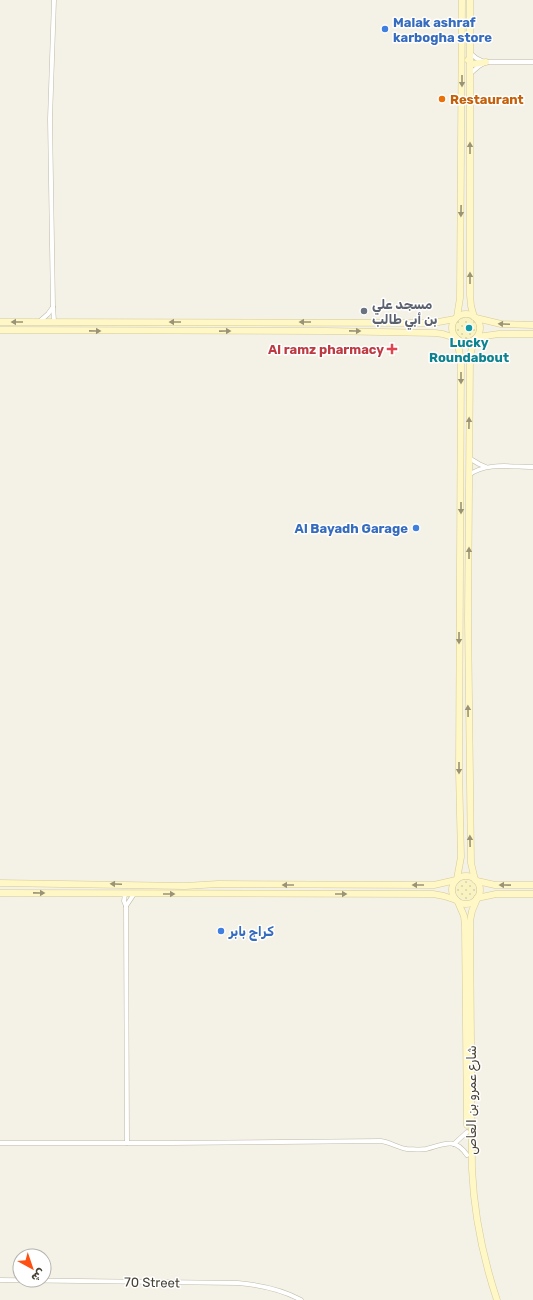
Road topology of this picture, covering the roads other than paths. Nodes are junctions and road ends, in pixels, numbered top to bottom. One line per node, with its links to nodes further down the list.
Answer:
1 (54, 0): 10 (street)
2 (462, 0): 4 (main road)
3 (470, 0): 5 (main road)
4 (462, 50): 8 (main road); 11 (main road, one-way to 11)
5 (470, 53): 6 (street); 8 (main road)
6 (486, 62): 7 (street); 8 (main road); 9 (street)
7 (533, 62)
8 (471, 63): 9 (main road)
9 (471, 73): 12 (main road, one-way to 9)
10 (52, 307): 13 (street); 15 (street)
11 (456, 318): 12 (main road); 16 (main road, one-way to 16); 23 (main road)
12 (475, 318): 17 (main road, one-way to 12); 22 (main road)
13 (54, 321): 15 (main road); 16 (main road); 19 (main road)
14 (0, 322): 15 (main road, one-way to 14)
15 (40, 322)
16 (84, 323): 20 (main road)
17 (533, 325)
18 (0, 330): 19 (main road)
19 (30, 330): 20 (main road)
20 (65, 331): 23 (main road, one-way to 23)
21 (533, 334): 22 (main road)
22 (475, 338): 23 (main road); 24 (main road, one-way to 22)
23 (456, 339): 28 (main road, one-way to 28)
24 (469, 458): 25 (street); 27 (main road)
25 (486, 467): 26 (street); 27 (street)
26 (533, 467)
27 (469, 475): 29 (main road, one-way to 27)
28 (460, 560): 29 (main road); 30 (main road)
29 (469, 579): 31 (main road)
30 (459, 603): 31 (main road); 32 (main road, one-way to 32)
31 (468, 619): 33 (main road, one-way to 31)
32 (457, 879): 33 (main road); 35 (main road, one-way to 35); 42 (main road)
33 (476, 880): 36 (main road, one-way to 33); 41 (main road)
34 (0, 883): 35 (main road, one-way to 34)
35 (156, 885): 38 (main road)
36 (533, 885)
37 (0, 893): 38 (main road, one-way to 38)
38 (125, 894): 39 (main road); 43 (street)
39 (134, 894): 42 (main road, one-way to 42); 43 (street)
40 (533, 894): 41 (main road)
41 (477, 898): 42 (main road); 52 (main road, شارع عمرو بن العاص)
42 (457, 901): 44 (main road, شارع عمرو بن العاص)
43 (126, 906): 46 (street)
44 (467, 1132): 47 (street); 48 (main road, شارع عمرو بن العاص)
45 (0, 1143): 46 (street)
46 (127, 1143): 47 (street)
47 (454, 1144): 48 (street)
48 (467, 1155): 51 (main road, شارع عمرو بن العاص)
49 (0, 1280): 50 (street, 70 Street)
50 (301, 1300)
51 (493, 1300)
52 (497, 1300)

